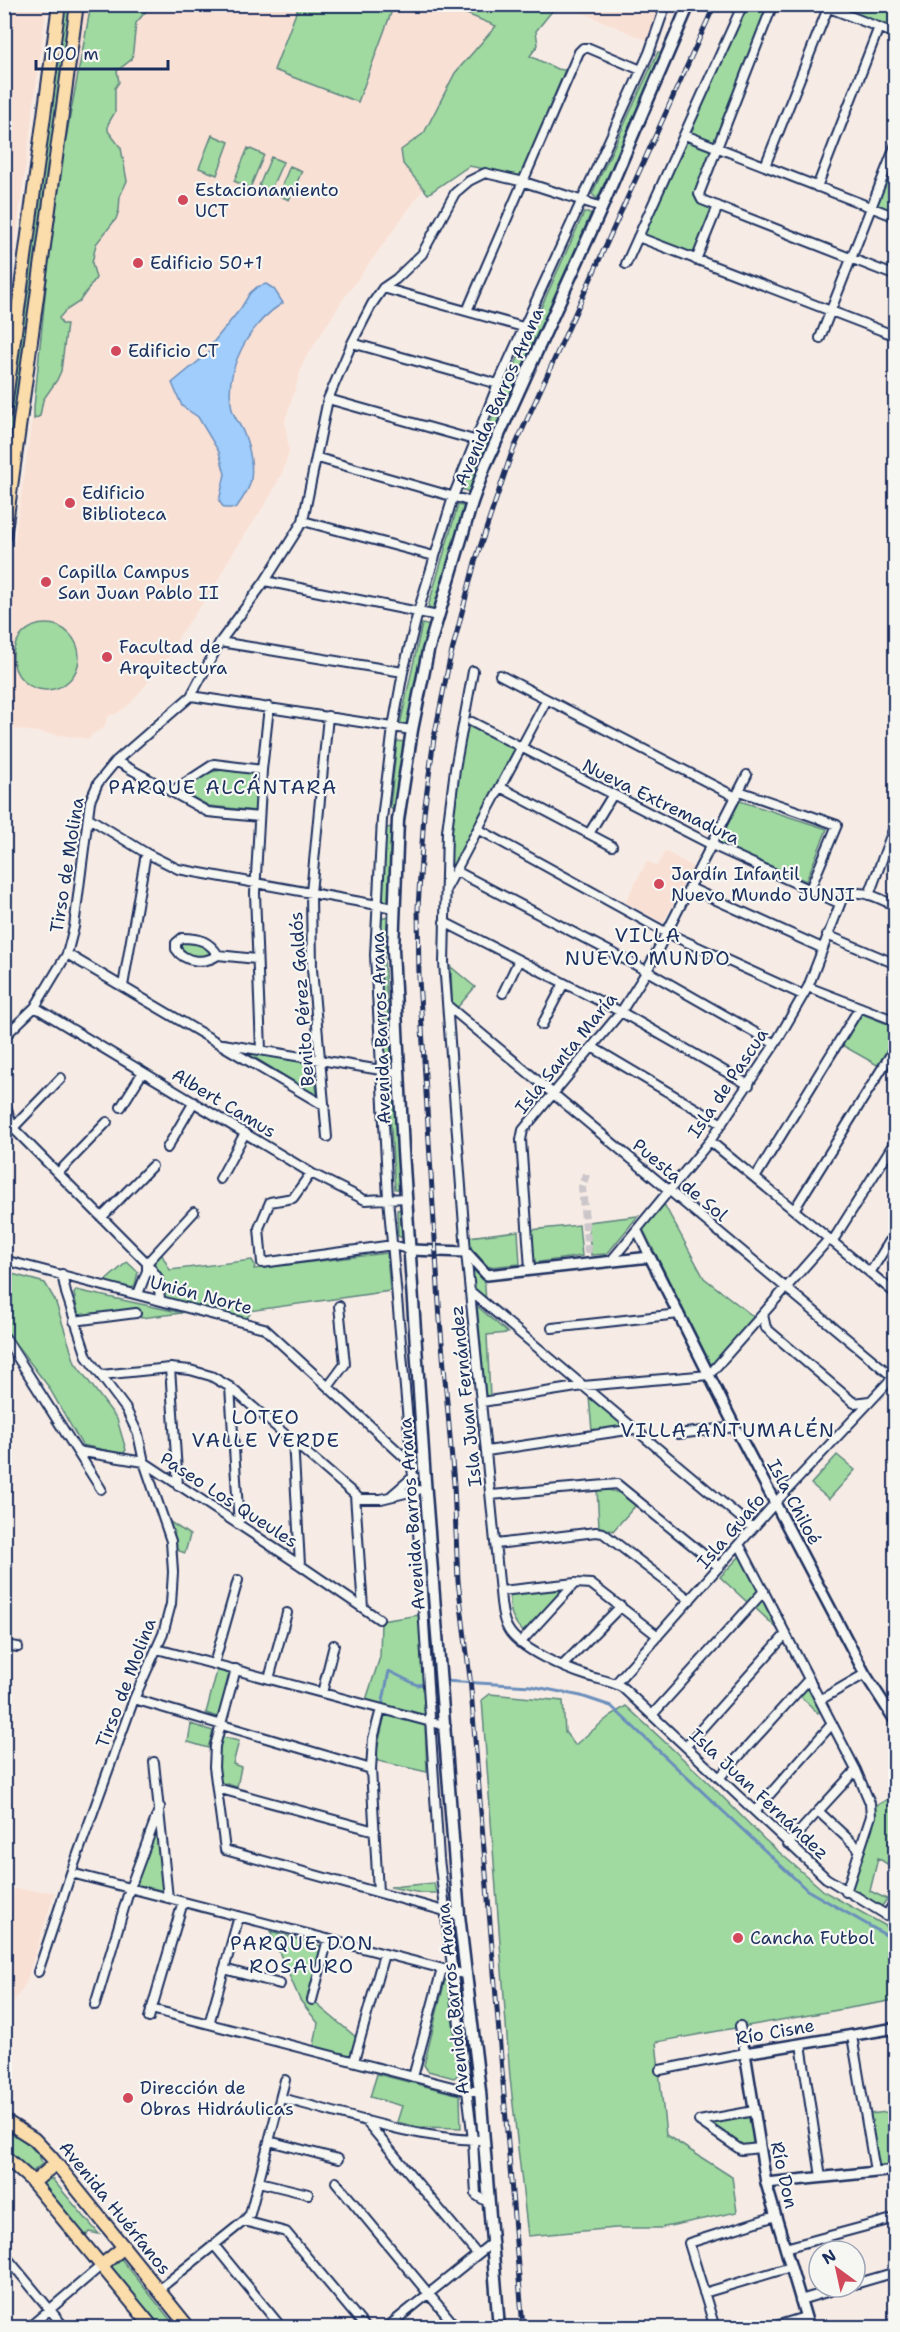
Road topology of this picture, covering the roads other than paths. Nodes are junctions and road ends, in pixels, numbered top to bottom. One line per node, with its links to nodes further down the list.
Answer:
1 (59, 4): 38 (main road)
2 (77, 4): 44 (main road)
3 (666, 4): 11 (street, Avenida Barros Arana)
4 (689, 4): 21 (main road, Avenida Barros Arana)
5 (743, 4): 12 (street)
6 (773, 4): 14 (street)
7 (819, 4): 8 (street)
8 (828, 8): 9 (street); 16 (street)
9 (879, 27): 10 (street); 18 (street)
10 (896, 34)
11 (641, 70): 17 (street); 19 (street, Avenida Barros Arana)
12 (685, 135): 14 (street); 24 (street)
13 (896, 144): 15 (street)
14 (718, 148): 16 (street); 20 (street)
15 (893, 157): 22 (street)
16 (765, 166): 18 (street)
17 (524, 182): 19 (street, Tirso de Molina); 29 (street, Tirso de Molina); 30 (street)
18 (817, 187): 22 (street)
19 (583, 200): 21 (street, Tirso de Molina); 32 (street, Avenida Barros Arana)
20 (718, 206): 25 (street); 26 (street)
21 (602, 207): 42 (main road, Avenida Barros Arana)
22 (871, 208): 23 (street); 25 (street)
23 (896, 218)
24 (638, 237): 26 (street); 27 (street)
25 (851, 258): 28 (street); 31 (street)
26 (696, 260): 31 (street)
27 (626, 264)
28 (896, 276)
29 (383, 288): 30 (street); 35 (street, Tirso de Molina)
30 (467, 311): 32 (street)
31 (830, 311): 33 (street); 34 (street)
32 (524, 327): 36 (street, Avenida Barros Arana)
33 (896, 336)
34 (820, 338)
35 (352, 343): 36 (street); 37 (street, Tirso de Molina)
36 (498, 384): 39 (street, Avenida Barros Arana)
37 (328, 399): 39 (street); 40 (street, Tirso de Molina)
38 (4, 414)
39 (474, 440): 41 (street, Avenida Barros Arana)
40 (318, 458): 41 (street); 43 (street, Tirso de Molina)
41 (453, 497): 42 (street); 45 (street, Avenida Barros Arana)
42 (472, 502): 48 (main road, Avenida Barros Arana)
43 (303, 521): 45 (street); 46 (street, Tirso de Molina)
44 (4, 538)
45 (434, 556): 47 (street, Avenida Barros Arana)
46 (265, 581): 47 (street); 49 (street, Tirso de Molina)
47 (418, 612): 48 (street); 51 (street, Avenida Barros Arana)
48 (438, 616): 59 (main road, Avenida Barros Arana)
49 (220, 642): 51 (street); 53 (street, Tirso de Molina)
50 (473, 671): 82 (street, Isla Juan Fernández)
51 (403, 672): 58 (street, Avenida Barros Arana)
52 (500, 675): 54 (street)
53 (191, 696): 55 (street); 61 (street, Tirso de Molina)
54 (546, 700): 60 (street); 66 (street)
55 (269, 707): 56 (street); 62 (street)
56 (328, 716): 58 (street); 83 (street, Benito Pérez Galdós)
57 (472, 722): 60 (street, Nueva Extremadura)
58 (393, 727): 59 (street); 70 (street, Avenida Barros Arana)
59 (412, 730): 71 (main road, Avenida Barros Arana)
60 (521, 748): 64 (street); 67 (street, Nueva Extremadura)
61 (116, 762): 65 (street); 69 (street, Tirso de Molina)
62 (262, 770): 65 (street); 68 (street)
63 (747, 775): 66 (street, Isla Santa María)
64 (500, 787): 73 (street); 74 (street)
65 (171, 792): 68 (street)
66 (738, 794): 75 (street, Isla Santa María); 81 (street)
67 (612, 796): 74 (street); 75 (street, Nueva Extremadura)
68 (259, 817): 79 (street)
69 (90, 818): 77 (street); 93 (street, Tirso de Molina)
70 (382, 819): 71 (street); 86 (street, Avenida Barros Arana)
71 (398, 820): 88 (main road, Avenida Barros Arana)
72 (896, 822): 84 (street)
73 (478, 829): 78 (street); 90 (street)
74 (590, 832): 76 (street)
75 (712, 845): 80 (street, Isla Santa María); 81 (street, Nueva Extremadura)
76 (612, 846)
77 (146, 853): 79 (street); 100 (street)
78 (456, 871): 82 (street); 98 (street)
79 (256, 882): 83 (street); 95 (street)
80 (690, 888): 90 (street, Isla Santa María); 92 (street)
81 (810, 889): 85 (street, Nueva Extremadura)
82 (445, 891): 89 (street, Isla Juan Fernández)
83 (311, 893): 86 (street); 116 (street, Benito Pérez Galdós)
84 (869, 895): 85 (street); 87 (street)
85 (839, 903): 91 (street, Isla de Pascua)
86 (376, 905): 88 (street); 117 (street, Avenida Barros Arana)
87 (896, 906)
88 (394, 908): 119 (main road, Avenida Barros Arana)
89 (444, 922): 96 (street); 104 (street, Isla Juan Fernández)
90 (667, 933): 98 (street, Isla Santa María); 103 (street)
91 (827, 935): 92 (street, Isla de Pascua); 97 (street)
92 (822, 948): 101 (street, Isla de Pascua)
93 (67, 954): 100 (street); 105 (street, Tirso de Molina)
94 (218, 956): 94 (street); 95 (street)
95 (256, 959): 115 (street)
96 (519, 960): 99 (street); 102 (street)
97 (896, 964)
98 (647, 971): 107 (street, Isla Santa María); 112 (street)
99 (564, 983): 107 (street); 109 (street)
100 (123, 986): 111 (street)
101 (808, 987): 103 (street, Isla de Pascua); 106 (street)
102 (503, 993)
103 (803, 995): 112 (street, Isla de Pascua)
104 (448, 1006): 122 (street, Puesta de Sol); 151 (street, Isla Juan Fernández)
105 (35, 1007): 110 (street, Tirso de Molina); 118 (street, Albert Camus)
106 (860, 1007): 108 (street); 138 (street)
107 (621, 1012): 114 (street, Isla Santa María); 121 (street)
108 (896, 1021)
109 (542, 1025)
110 (4, 1037)
111 (216, 1043): 115 (street); 125 (street)
112 (775, 1044): 121 (street, Isla de Pascua)
113 (896, 1046): 143 (street)
114 (592, 1047): 122 (street, Isla Santa María); 128 (street)
115 (261, 1050): 116 (street)
116 (320, 1060): 117 (street); 125 (street, Benito Pérez Galdós)
117 (381, 1070): 119 (street); 141 (street, Avenida Barros Arana)
118 (143, 1072): 124 (street, Albert Camus); 126 (street)
119 (399, 1073): 142 (main road, Avenida Barros Arana)
120 (61, 1078): 129 (street)
121 (748, 1085): 128 (street, Isla de Pascua)
122 (552, 1093): 140 (street, Puesta de Sol); 156 (street, Isla Santa María)
123 (4, 1100): 129 (street)
124 (194, 1102): 130 (street, Albert Camus); 134 (street)
125 (325, 1106): 131 (street, Benito Pérez Galdós)
126 (121, 1107)
127 (107, 1122): 136 (street)
128 (722, 1124): 133 (street, Isla de Pascua)
129 (12, 1128): 136 (street)
130 (245, 1133): 137 (street, Albert Camus); 139 (street)
131 (327, 1137)
132 (896, 1140): 148 (street)
133 (710, 1141): 138 (street); 140 (street, Isla de Pascua)
134 (167, 1148)
135 (152, 1166): 145 (street)
136 (58, 1173): 145 (street)
137 (311, 1173): 141 (street, Albert Camus); 149 (street)
138 (755, 1178): 143 (street)
139 (220, 1179)
140 (669, 1190): 146 (street, Isla de Pascua); 159 (street, Puesta de Sol)
141 (388, 1198): 142 (street, Albert Camus); 149 (street, Avenida Barros Arana)
142 (407, 1198): 150 (main road, Avenida Barros Arana)
143 (794, 1210): 148 (street)
144 (194, 1212): 155 (street)
145 (102, 1217): 155 (street)
146 (636, 1230): 152 (street, Isla Chiloé); 154 (street, Isla de Pascua)
147 (896, 1231): 157 (street)
148 (831, 1240): 157 (street); 159 (street)
149 (393, 1245): 150 (street); 183 (street, Avenida Barros Arana)
150 (411, 1250): 151 (street); 188 (main road, Avenida Barros Arana)
151 (466, 1252): 156 (street); 160 (street, Isla Juan Fernández)
152 (650, 1257): 154 (street); 166 (street, Isla Chiloé)
153 (6, 1260): 158 (street, Unión Norte)
154 (610, 1262): 156 (street)
155 (147, 1263): 161 (street); 163 (street)
156 (530, 1269)
157 (870, 1273): 162 (street)
158 (62, 1274): 161 (street, Unión Norte); 168 (street, Tirso de Molina)
159 (786, 1288): 167 (street); 174 (street, Puesta de Sol)
160 (470, 1291): 175 (street); 179 (street, Isla Juan Fernández)
161 (138, 1294): 163 (street, Unión Norte)
162 (896, 1294)
163 (160, 1299): 177 (street, Unión Norte)
164 (339, 1306): 177 (street)
165 (136, 1312): 168 (street)
166 (678, 1314): 169 (street); 173 (street, Isla Chiloé)
167 (763, 1315): 173 (street); 178 (street)
168 (75, 1321): 172 (street, Tirso de Molina)
169 (552, 1328)
170 (4, 1336): 186 (street)
171 (170, 1368): 172 (street); 176 (street); 192 (street)
172 (101, 1375): 189 (street, Tirso de Molina)
173 (709, 1375): 175 (street); 180 (street, Isla Chiloé)
174 (894, 1376): 178 (street, Isla Guafo)
175 (583, 1386): 179 (street); 181 (street)
176 (230, 1387): 184 (street); 199 (street)
177 (328, 1387): 185 (street, Unión Norte)
178 (869, 1401): 198 (street, Isla Guafo)
179 (482, 1402): 187 (street, Isla Juan Fernández)
180 (735, 1427): 182 (street); 198 (street, Isla Chiloé)
181 (634, 1429): 187 (street); 200 (street)
182 (678, 1434)
183 (410, 1435): 185 (street, Avenida Barros Arana); 190 (street, Avenida Barros Arana)
184 (293, 1439): 195 (street); 203 (street)
185 (396, 1449): 190 (street, Unión Norte)
186 (77, 1451): 189 (street, Paseo Los Queules); 194 (street)
187 (487, 1451): 196 (street, Isla Juan Fernández)
188 (424, 1458): 190 (street); 193 (main road, Avenida Barros Arana)
189 (144, 1462): 192 (street, Paseo Los Queules); 220 (street, Tirso de Molina)
190 (413, 1464): 191 (street, Avenida Barros Arana); 193 (street, Unión Norte)
191 (414, 1476): 193 (street, Avenida Barros Arana); 197 (street)
192 (178, 1486): 199 (street, Paseo Los Queules)
193 (422, 1487): 197 (street); 233 (street, Avenida Barros Arana); 237 (main road, Avenida Barros Arana)
194 (101, 1489)
195 (355, 1495): 197 (street); 211 (street)
196 (491, 1495): 201 (street, Isla Juan Fernández); 204 (street)
197 (389, 1497)
198 (776, 1503): 200 (street, Isla Guafo); 224 (street, Isla Chiloé)
199 (239, 1525): 203 (street, Paseo Los Queules)
200 (753, 1528): 202 (street, Isla Guafo)
201 (496, 1544): 207 (street, Isla Juan Fernández); 209 (street)
202 (739, 1544): 204 (street, Isla Guafo); 208 (street)
203 (300, 1564): 211 (street, Paseo Los Queules)
204 (719, 1567): 209 (street, Isla Guafo)
205 (238, 1580): 221 (street)
206 (575, 1583): 207 (street); 210 (street); 216 (street)
207 (501, 1591): 216 (street, Isla Juan Fernández)
208 (764, 1591): 214 (street); 232 (street)
209 (690, 1600): 215 (street, Isla Guafo)
210 (621, 1606): 215 (street); 222 (street)
211 (363, 1608): 213 (street, Paseo Los Queules)
212 (287, 1613): 225 (street)
213 (379, 1619)
214 (786, 1634): 226 (street); 238 (street)
215 (658, 1636): 227 (street, Isla Guafo)
216 (520, 1643): 222 (street, Isla Juan Fernández)
217 (4, 1645): 219 (street)
218 (334, 1645): 228 (street)
219 (18, 1647)
220 (157, 1649): 221 (street); 229 (street, Tirso de Molina)
221 (214, 1664): 223 (street)
222 (563, 1665): 227 (street, Isla Juan Fernández)
223 (236, 1669): 225 (street); 236 (street)
224 (865, 1674): 230 (street); 234 (street, Isla Chiloé)
225 (269, 1679): 228 (street)
226 (809, 1679): 230 (street); 242 (street)
227 (616, 1683): 232 (street, Isla Juan Fernández)
228 (322, 1693): 231 (street)
229 (134, 1699): 236 (street); 250 (street, Tirso de Molina)
230 (820, 1700): 235 (street)
231 (381, 1709): 233 (street); 240 (street)
232 (653, 1714): 238 (street, Isla Juan Fernández)
233 (432, 1722): 237 (street); 257 (street, Avenida Barros Arana)
234 (896, 1722)
235 (832, 1724): 241 (street); 245 (street)
236 (221, 1725): 240 (street); 243 (street)
237 (446, 1726): 258 (main road, Avenida Barros Arana)
238 (686, 1746): 242 (street, Isla Juan Fernández)
239 (154, 1762): 244 (street)
240 (371, 1769): 247 (street)
241 (856, 1770): 246 (street); 249 (street)
242 (720, 1777): 245 (street, Isla Juan Fernández)
243 (217, 1788): 247 (street); 252 (street)
244 (160, 1808): 251 (street); 254 (street)
245 (755, 1811): 248 (street, Isla Juan Fernández)
246 (818, 1811): 248 (street); 249 (street)
247 (375, 1831): 252 (street)
248 (788, 1844): 253 (street, Isla Juan Fernández)
249 (860, 1850): 253 (street)
250 (71, 1873): 251 (street); 267 (street, Tirso de Molina)
251 (129, 1888): 254 (street); 271 (street)
252 (378, 1892): 257 (street)
253 (846, 1892): 260 (street, Isla Juan Fernández)
254 (168, 1898): 256 (street)
255 (896, 1900): 260 (street)
256 (183, 1902): 259 (street); 272 (street)
257 (446, 1911): 258 (street); 266 (street, Avenida Barros Arana)
258 (459, 1915): 268 (main road, Avenida Barros Arana)
259 (238, 1916): 262 (street); 264 (street)
260 (886, 1916): 261 (street, Isla Juan Fernández)
261 (896, 1921)
262 (328, 1939): 263 (street); 270 (street)
263 (384, 1954): 265 (street); 280 (street)
264 (224, 1969): 269 (street); 274 (street)
265 (442, 1969): 266 (street); 282 (street)
266 (453, 1971): 268 (street); 284 (street, Avenida Barros Arana)
267 (39, 1972)
268 (467, 1975): 285 (main road, Avenida Barros Arana)
269 (280, 1984)
270 (312, 2000)
271 (95, 2005)
272 (151, 2009): 273 (street); 274 (street)
273 (149, 2018)
274 (209, 2024): 280 (street)
275 (740, 2026): 279 (street, Río Don)
276 (896, 2028): 277 (street, Río Cisne)
277 (852, 2036): 278 (street, Río Cisne); 297 (street)
278 (801, 2044): 279 (street, Río Cisne); 298 (street)
279 (745, 2053): 281 (street, Río Cisne); 287 (street, Río Don)
280 (354, 2061): 282 (street)
281 (660, 2070)
282 (412, 2076): 284 (street)
283 (285, 2080): 286 (street)
284 (468, 2091): 285 (street); 290 (street, Avenida Barros Arana)
285 (480, 2091): 290 (main road, Avenida Barros Arana)
286 (281, 2098): 288 (street); 291 (street)
287 (754, 2111): 292 (street, Río Don); 292 (street)
288 (364, 2119): 290 (street); 311 (street)
289 (4, 2120): 295 (main road, Avenida Huérfanos)
290 (479, 2140): 307 (main road, Avenida Barros Arana)
291 (269, 2141): 294 (street); 299 (street)
292 (760, 2148): 302 (street, Río Don)
293 (4, 2156): 301 (main road)
294 (338, 2158)
295 (56, 2163): 301 (main road); 309 (main road, Avenida Huérfanos)
296 (896, 2170): 297 (street)
297 (875, 2171): 298 (street)
298 (821, 2177): 302 (street)
299 (259, 2182): 303 (street); 306 (street)
300 (336, 2182): 318 (street)
301 (33, 2183): 313 (main road)
302 (766, 2183): 304 (street, Río Don)
303 (308, 2194)
304 (776, 2217): 310 (street, Río Don); 319 (street)
305 (896, 2218): 310 (street)
306 (244, 2221): 308 (street); 329 (street)
307 (493, 2242): 311 (street); 332 (main road, Avenida Barros Arana)
308 (214, 2245): 317 (street); 328 (street)
309 (124, 2247): 313 (main road); 317 (main road, Avenida Huérfanos)
310 (785, 2248): 314 (street, Río Don)
311 (477, 2254): 318 (street)
312 (6, 2259): 322 (street)
313 (102, 2265): 322 (street); 326 (main road)
314 (791, 2267): 319 (street); 321 (street, Río Don)
315 (896, 2272): 316 (street)
316 (867, 2280)
317 (159, 2290): 327 (main road, Avenida Huérfanos)
318 (428, 2293): 330 (street); 331 (street)
319 (704, 2293): 333 (street)
320 (807, 2298): 321 (street)
321 (801, 2300): 323 (street, Río Don)
322 (50, 2309): 324 (street); 325 (street)
323 (806, 2317): 334 (street); 335 (street, Río Don)
324 (28, 2328)
325 (65, 2328)
326 (153, 2328)
327 (189, 2328)
328 (282, 2328)
329 (366, 2328)
330 (386, 2328)
331 (457, 2328)
332 (499, 2328)
333 (715, 2328)
334 (769, 2328)
335 (808, 2328)

